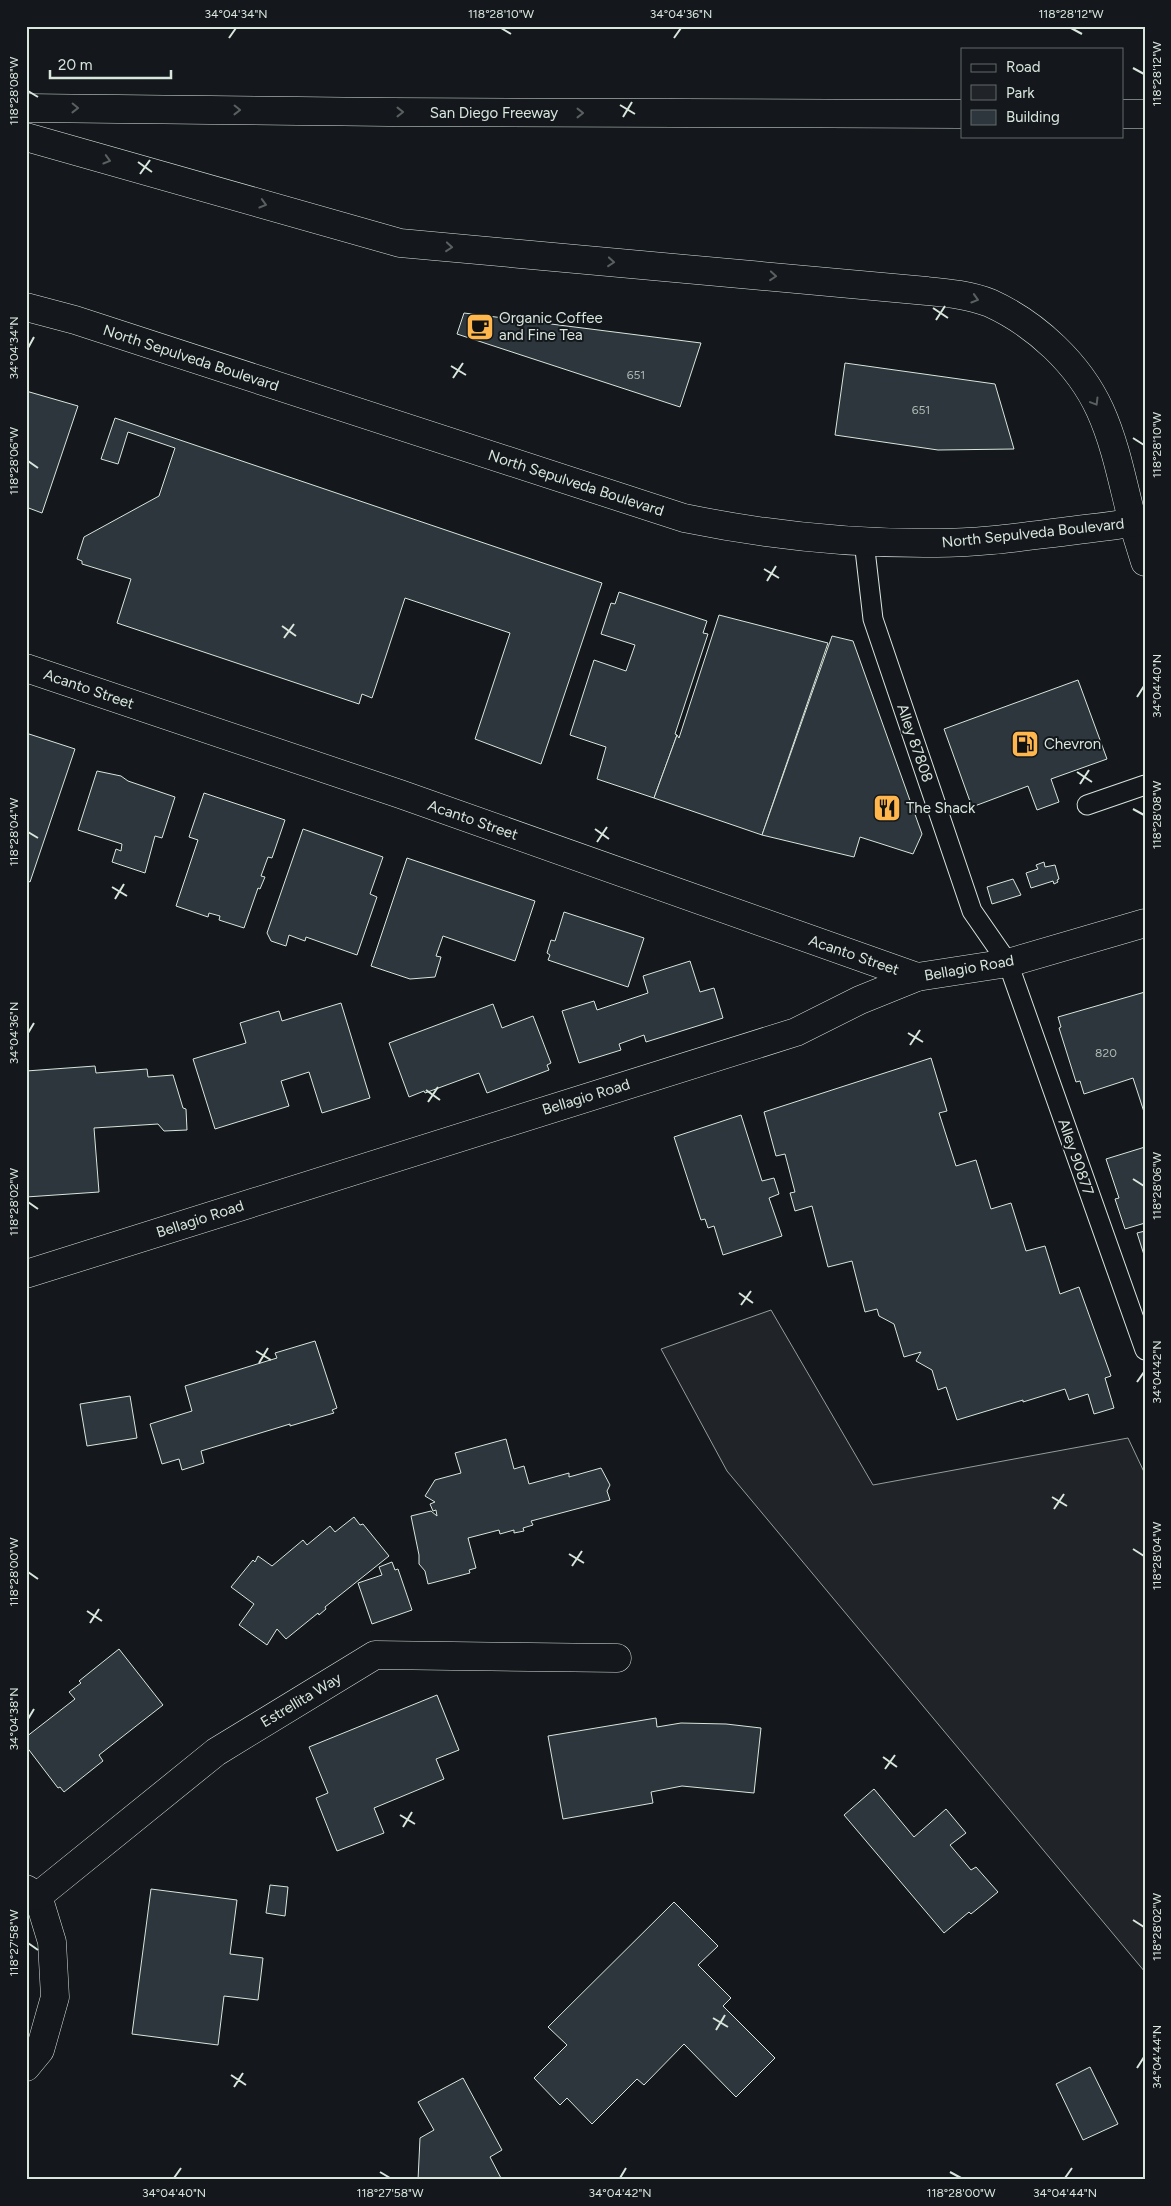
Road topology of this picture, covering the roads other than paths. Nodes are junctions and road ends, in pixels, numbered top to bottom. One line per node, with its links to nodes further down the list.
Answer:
1 (26, 108): 2 (main road, San Diego Freeway, one-way to 2)
2 (961, 114)
3 (1124, 114): 4 (main road)
4 (1145, 114)
5 (26, 137): 7 (main road, one-way to 7)
6 (26, 307): 8 (main road, North Sepulveda Boulevard)
7 (1139, 521): 8 (main road, North Sepulveda Boulevard); 9 (main road)
8 (864, 541): 14 (lane, Alley 87808)
9 (1145, 562)
10 (26, 668): 15 (main road, Acanto Street)
11 (1145, 785): 12 (lane)
12 (1086, 805)
13 (1145, 923): 14 (main road, Bellagio Road)
14 (1008, 963): 15 (main road, Bellagio Road); 17 (lane, Alley 90877)
15 (917, 977): 16 (main road, Bellagio Road)
16 (26, 1274)
17 (1145, 1350)
18 (617, 1658): 19 (main road, Estrellita Way)
19 (32, 1893): 20 (main road)
20 (26, 2066)

